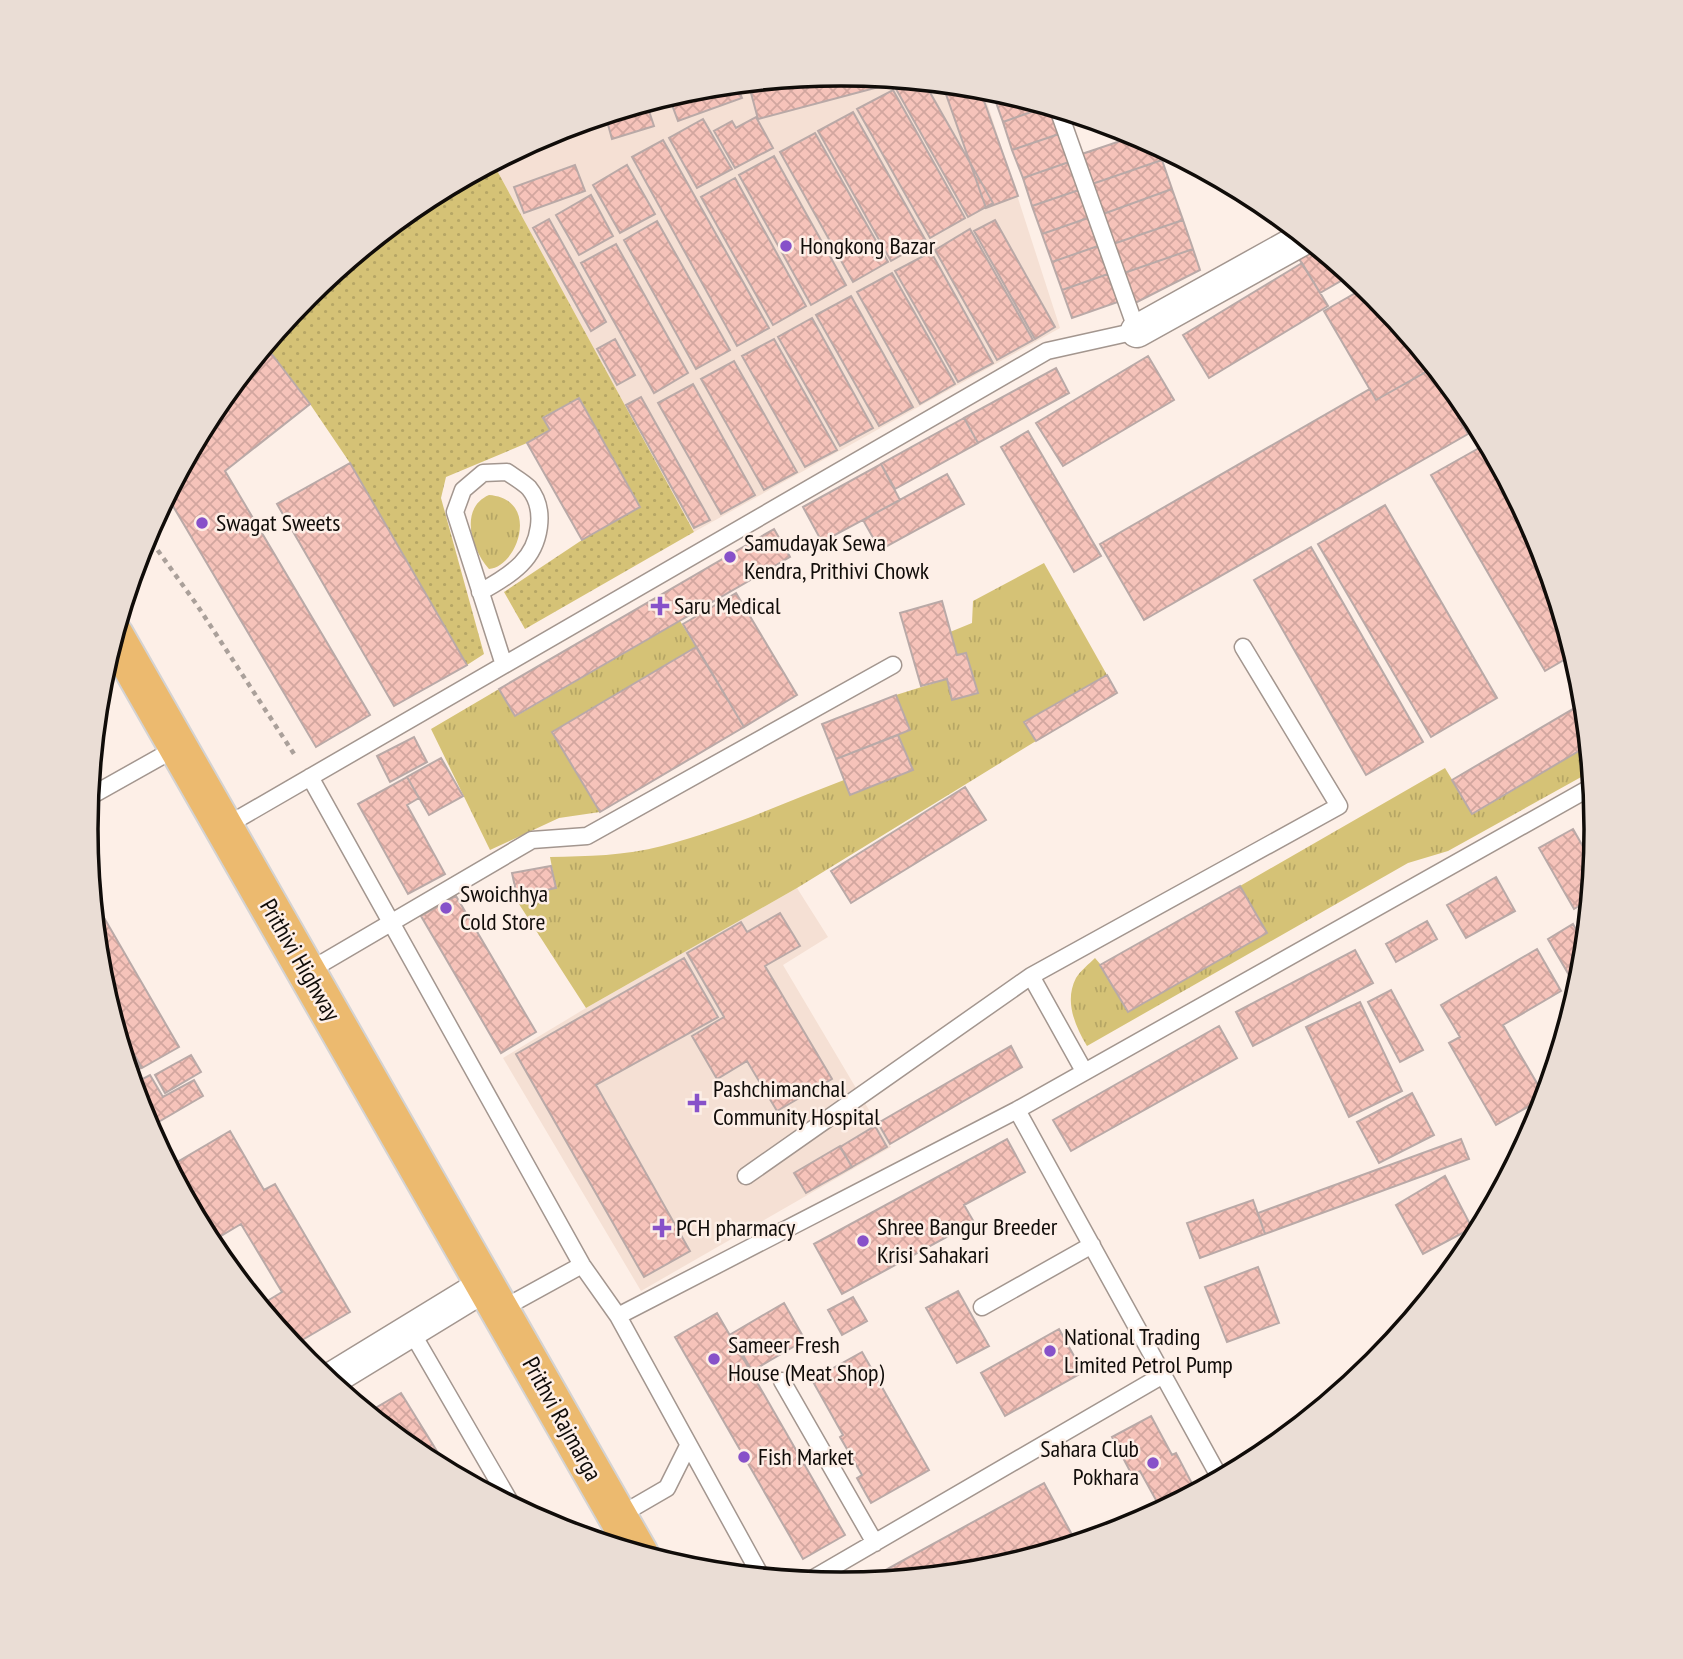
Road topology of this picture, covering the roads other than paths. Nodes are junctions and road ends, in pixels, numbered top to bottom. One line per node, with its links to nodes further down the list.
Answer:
1 (1062, 119): 3 (lane)
2 (1297, 242): 3 (street)
3 (1137, 331): 7 (lane)
4 (480, 592): 4 (lane); 7 (lane)
5 (121, 647): 9 (highway, Prithivi Highway)
6 (1243, 647): 16 (lane)
7 (505, 665): 10 (lane)
8 (893, 665): 14 (lane)
9 (179, 747): 12 (lane); 13 (highway, Prithivi Highway)
10 (310, 778): 13 (lane); 14 (lane)
11 (1584, 791): 17 (lane)
12 (99, 792)
13 (224, 827): 15 (highway, Prithivi Highway)
14 (392, 923): 15 (lane); 21 (lane)
15 (307, 972): 22 (highway, Prithivi Highway)
16 (1031, 976): 17 (lane); 19 (lane)
17 (1084, 1071): 18 (lane)
18 (1017, 1110): 20 (lane); 24 (lane)
19 (746, 1176)
20 (1092, 1245): 23 (lane); 26 (lane)
21 (582, 1265): 22 (lane); 24 (lane)
22 (493, 1297): 25 (street); 32 (highway, Prithvi Rajmarga)
23 (982, 1307)
24 (618, 1316): 29 (lane)
25 (411, 1331): 27 (street); 31 (lane)
26 (1163, 1375): 30 (lane); 34 (lane)
27 (337, 1376)
28 (782, 1381): 34 (lane)
29 (688, 1446): 32 (lane); 35 (lane)
30 (1216, 1472)
31 (505, 1493)
32 (617, 1517): 33 (highway, Prithvi Rajmarga)
33 (633, 1543)
34 (875, 1543): 36 (lane)
35 (757, 1568)
36 (823, 1573)

